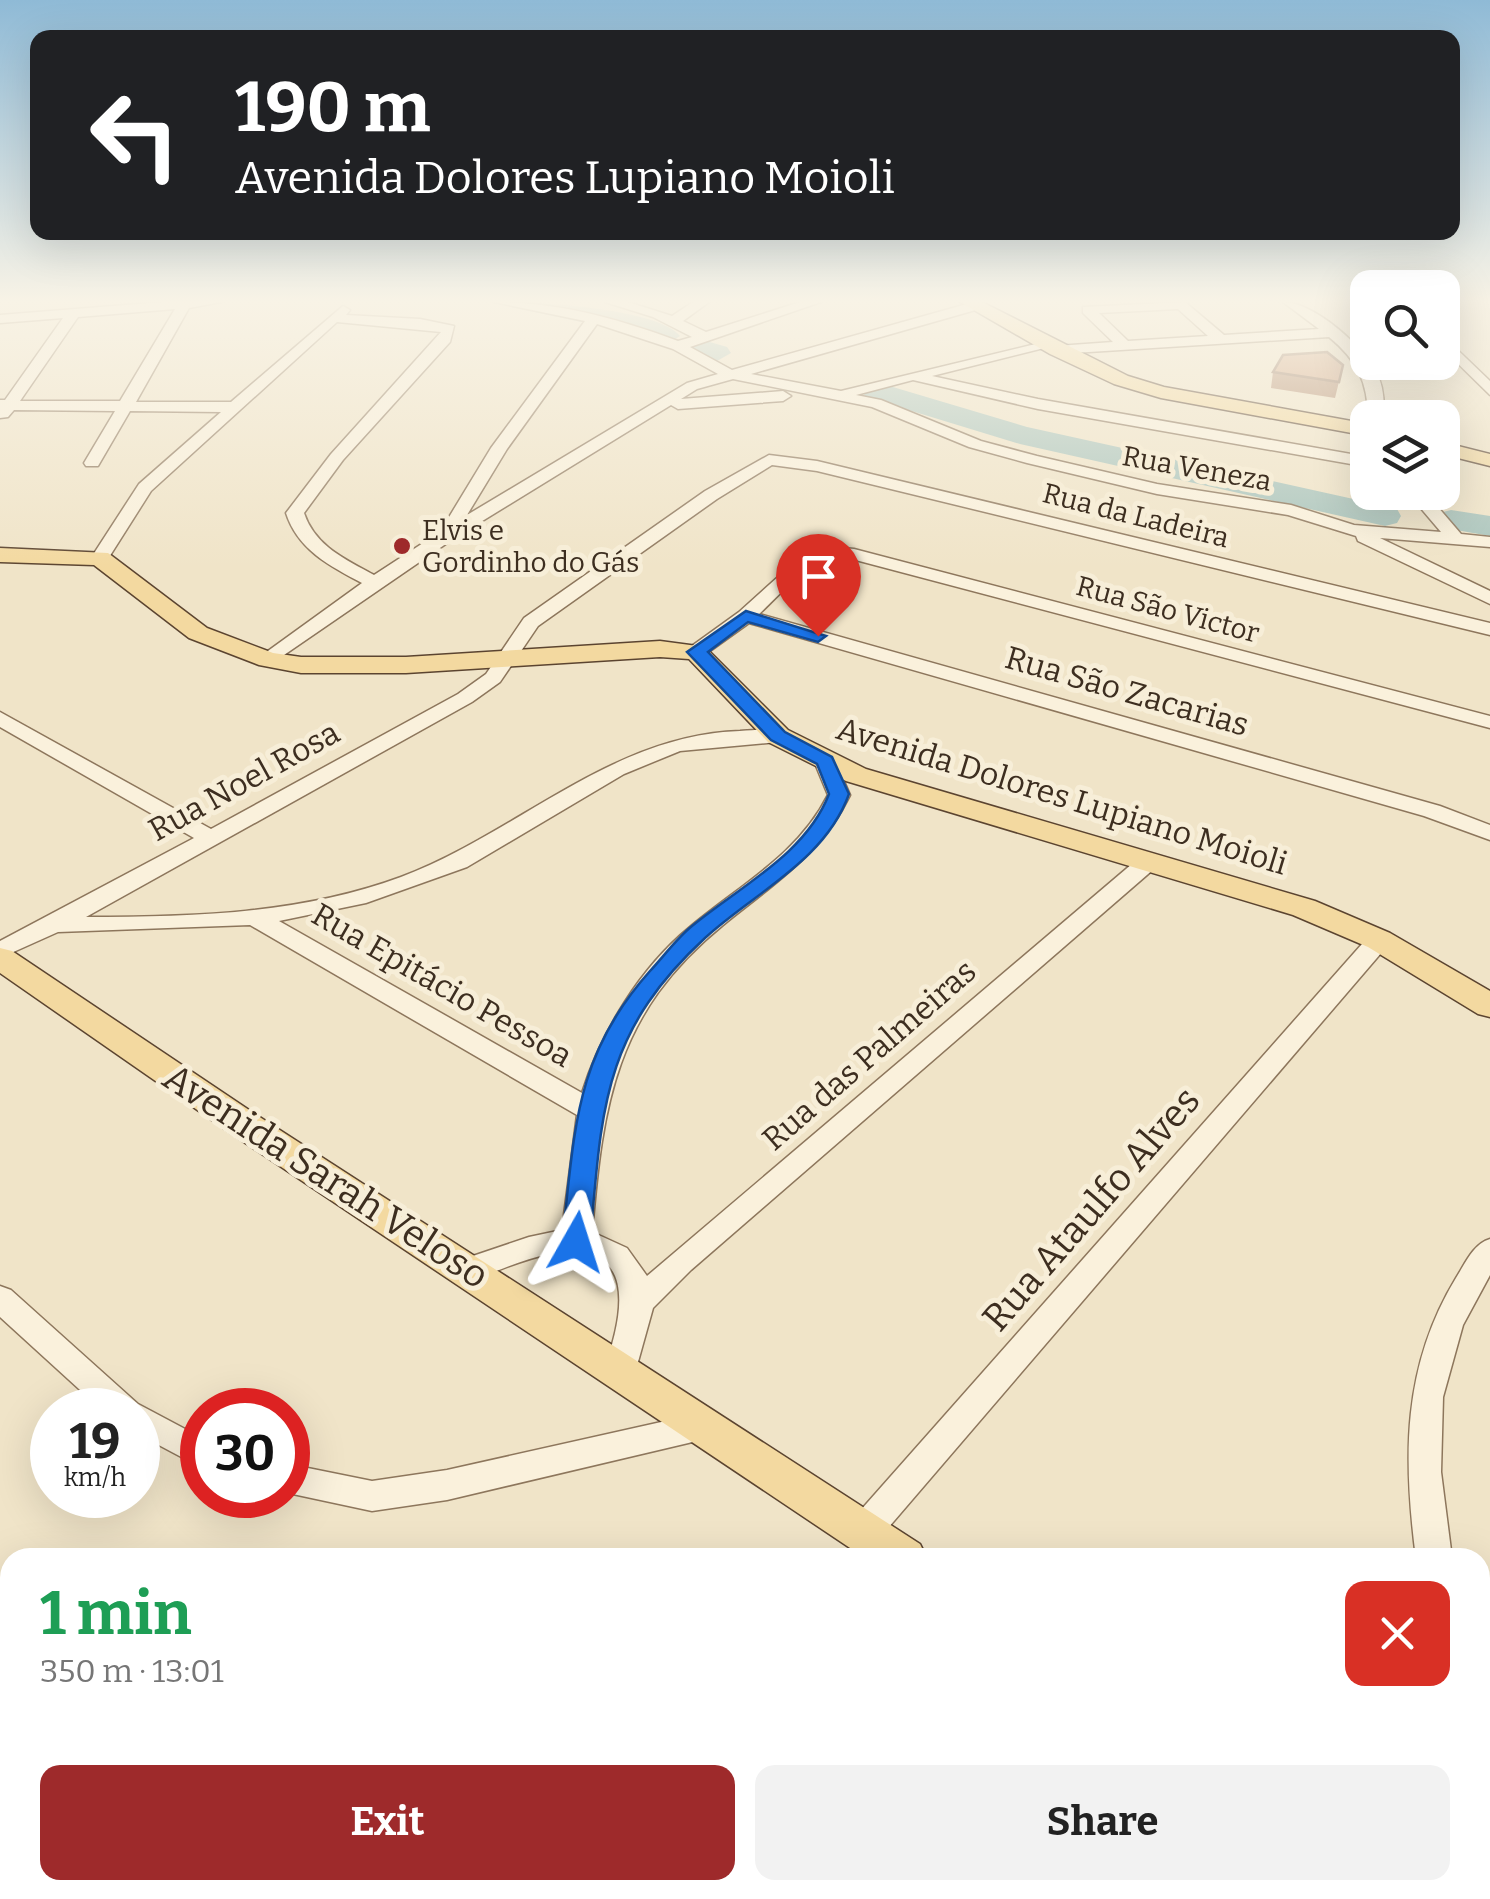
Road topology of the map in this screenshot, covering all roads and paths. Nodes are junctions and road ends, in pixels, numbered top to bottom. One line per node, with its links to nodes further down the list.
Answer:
1 (132, 391): 15 (street)
2 (253, 391): 16 (street)
3 (398, 391): 32 (street)
4 (541, 391): 27 (street)
5 (685, 391): 18 (street)
6 (695, 391): 14 (street)
7 (762, 391): 13 (street)
8 (816, 391): 12 (street, Rua Veneza)
9 (851, 391): 12 (street)
10 (979, 391): 21 (street)
11 (1157, 391): 19 (main road)
12 (836, 394): 13 (street); 26 (street, Rua Veneza)
13 (746, 398): 14 (street)
14 (707, 400): 18 (street)
15 (124, 404): 16 (street); 17 (street); 24 (street)
16 (235, 407): 31 (street)
17 (3, 409)
18 (648, 415): 27 (street)
19 (1350, 427)
20 (1460, 452): 23 (main road)
21 (1350, 459)
22 (769, 460): 35 (street, Rua da Ladeira); 37 (street, Rua Noel Rosa)
23 (1490, 460)
24 (92, 463)
25 (1431, 510): 28 (street)
26 (1352, 530): 28 (street, Rua Veneza); 33 (street)
27 (447, 535): 32 (street)
28 (1454, 537): 29 (street, Rua Veneza)
29 (1490, 542)
30 (0, 555): 31 (main road)
31 (100, 558): 38 (main road)
32 (377, 584): 38 (street)
33 (1490, 598)
34 (746, 616): 36 (street); 40 (street, Rua São Victor); 43 (street, Rua São Zacarias)
35 (1490, 629)
36 (696, 652): 37 (main road); 41 (main road, Avenida Dolores Lupiano Moioli)
37 (510, 656): 38 (main road); 44 (street, Rua Noel Rosa)
38 (268, 660)
39 (0, 718): 44 (street)
40 (1490, 722)
41 (778, 736): 42 (main road, Avenida Dolores Lupiano Moioli); 46 (street)
42 (826, 761): 45 (main road, Avenida Dolores Lupiano Moioli); 52 (street)
43 (1490, 833)
44 (208, 836): 47 (street, Rua Noel Rosa)
45 (1147, 863): 48 (main road, Avenida Dolores Lupiano Moioli); 57 (street, Rua das Palmeiras)
46 (259, 920): 47 (street); 52 (street, Rua Epitácio Pessoa)
47 (54, 926): 49 (street, Rua Noel Rosa)
48 (1379, 940): 51 (main road, Avenida Dolores Lupiano Moioli); 62 (street, Rua Ataulfo Alves)
49 (0, 950)
50 (0, 958): 55 (main road, Avenida Sarah Veloso)
51 (1490, 1006)
52 (590, 1110): 53 (street)
53 (576, 1242): 55 (street); 57 (street)
54 (1490, 1250): 64 (street)
55 (469, 1270): 58 (main road, Avenida Sarah Veloso)
56 (0, 1298): 59 (street)
57 (638, 1304): 58 (street)
58 (620, 1369): 60 (main road, Avenida Sarah Veloso)
59 (100, 1388)
60 (706, 1426): 61 (street); 62 (main road, Avenida Sarah Veloso)
61 (310, 1483)
62 (864, 1531): 63 (main road, Avenida Sarah Veloso)
63 (889, 1548)
64 (1432, 1548)

